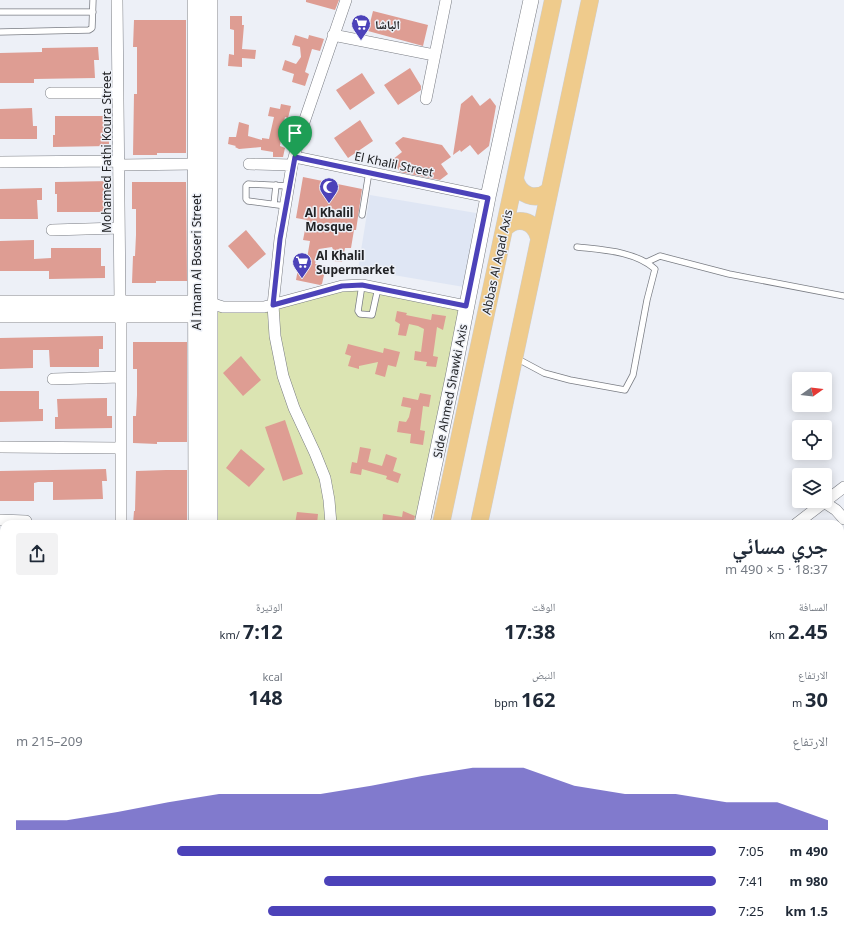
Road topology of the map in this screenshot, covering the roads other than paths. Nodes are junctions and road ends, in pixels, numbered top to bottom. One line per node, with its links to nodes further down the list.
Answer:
1 (93, 0): 11 (lane)
2 (117, 0): 16 (street, Mohamed Fathi Koura Street)
3 (196, 0): 21 (street, Al Imam Al Boseri Street)
4 (210, 0): 45 (street, Al Imam Al Boseri Street)
5 (346, 0): 13 (street)
6 (446, 0): 14 (street)
7 (531, 0): 28 (street, Side Ahmed Shawki Axis)
8 (553, 0): 24 (main road, Abbas Al Aqad Axis)
9 (590, 0): 27 (main road)
10 (0, 12): 11 (lane)
11 (93, 12): 12 (lane)
12 (0, 32)
13 (333, 35): 14 (street); 18 (street)
14 (434, 55): 17 (street)
15 (51, 93): 16 (street)
16 (118, 93): 20 (street, Mohamed Fathi Koura Street)
17 (426, 99)
18 (294, 161): 22 (street, El Khalil Street); 23 (street, El Khalil Street); 26 (street)
19 (0, 162): 20 (street)
20 (119, 163): 21 (street); 32 (street, Mohamed Fathi Koura Street)
21 (195, 164): 45 (street, Al Imam Al Boseri Street)
22 (249, 164)
23 (369, 172): 28 (street, El Khalil Street); 31 (lane)
24 (515, 179): 27 (main road); 34 (main road, Abbas Al Aqad Axis)
25 (276, 186): 26 (lane); 29 (lane); 29 (lane)
26 (289, 186): 30 (street)
27 (549, 191): 35 (main road)
28 (488, 198): 43 (street, Side Ahmed Shawki Axis)
29 (274, 204): 30 (lane)
30 (286, 206): 42 (street)
31 (362, 215)
32 (119, 228): 33 (street); 44 (street, Mohamed Fathi Koura Street)
33 (52, 230)
34 (504, 230): 35 (main road); 62 (main road, Abbas Al Aqad Axis)
35 (539, 238): 47 (main road)
36 (577, 247): 37 (lane)
37 (647, 262): 40 (lane); 47 (lane)
38 (362, 285): 39 (street); 39 (lane); 42 (street)
39 (378, 288): 43 (street)
40 (844, 296)
41 (0, 302): 44 (street)
42 (273, 305): 45 (street); 60 (street)
43 (466, 306): 61 (street, Side Ahmed Shawki Axis)
44 (121, 309): 45 (street); 46 (street); 48 (street, Mohamed Fathi Koura Street)
45 (207, 309): 58 (street, Al Imam Al Boseri Street); 59 (street, Al Imam Al Boseri Street)
46 (0, 315)
47 (514, 357): 63 (main road)
48 (121, 377): 49 (street); 51 (street, Mohamed Fathi Koura Street)
49 (53, 379)
50 (0, 447): 51 (street)
51 (120, 448): 57 (street, Mohamed Fathi Koura Street)
52 (844, 489): 53 (street)
53 (832, 497)
54 (832, 507): 56 (street)
55 (816, 508): 64 (street)
56 (844, 519)
57 (121, 520)
58 (196, 520)
59 (210, 520)
60 (331, 520)
61 (423, 520)
62 (442, 520)
63 (481, 520)
64 (801, 520)

